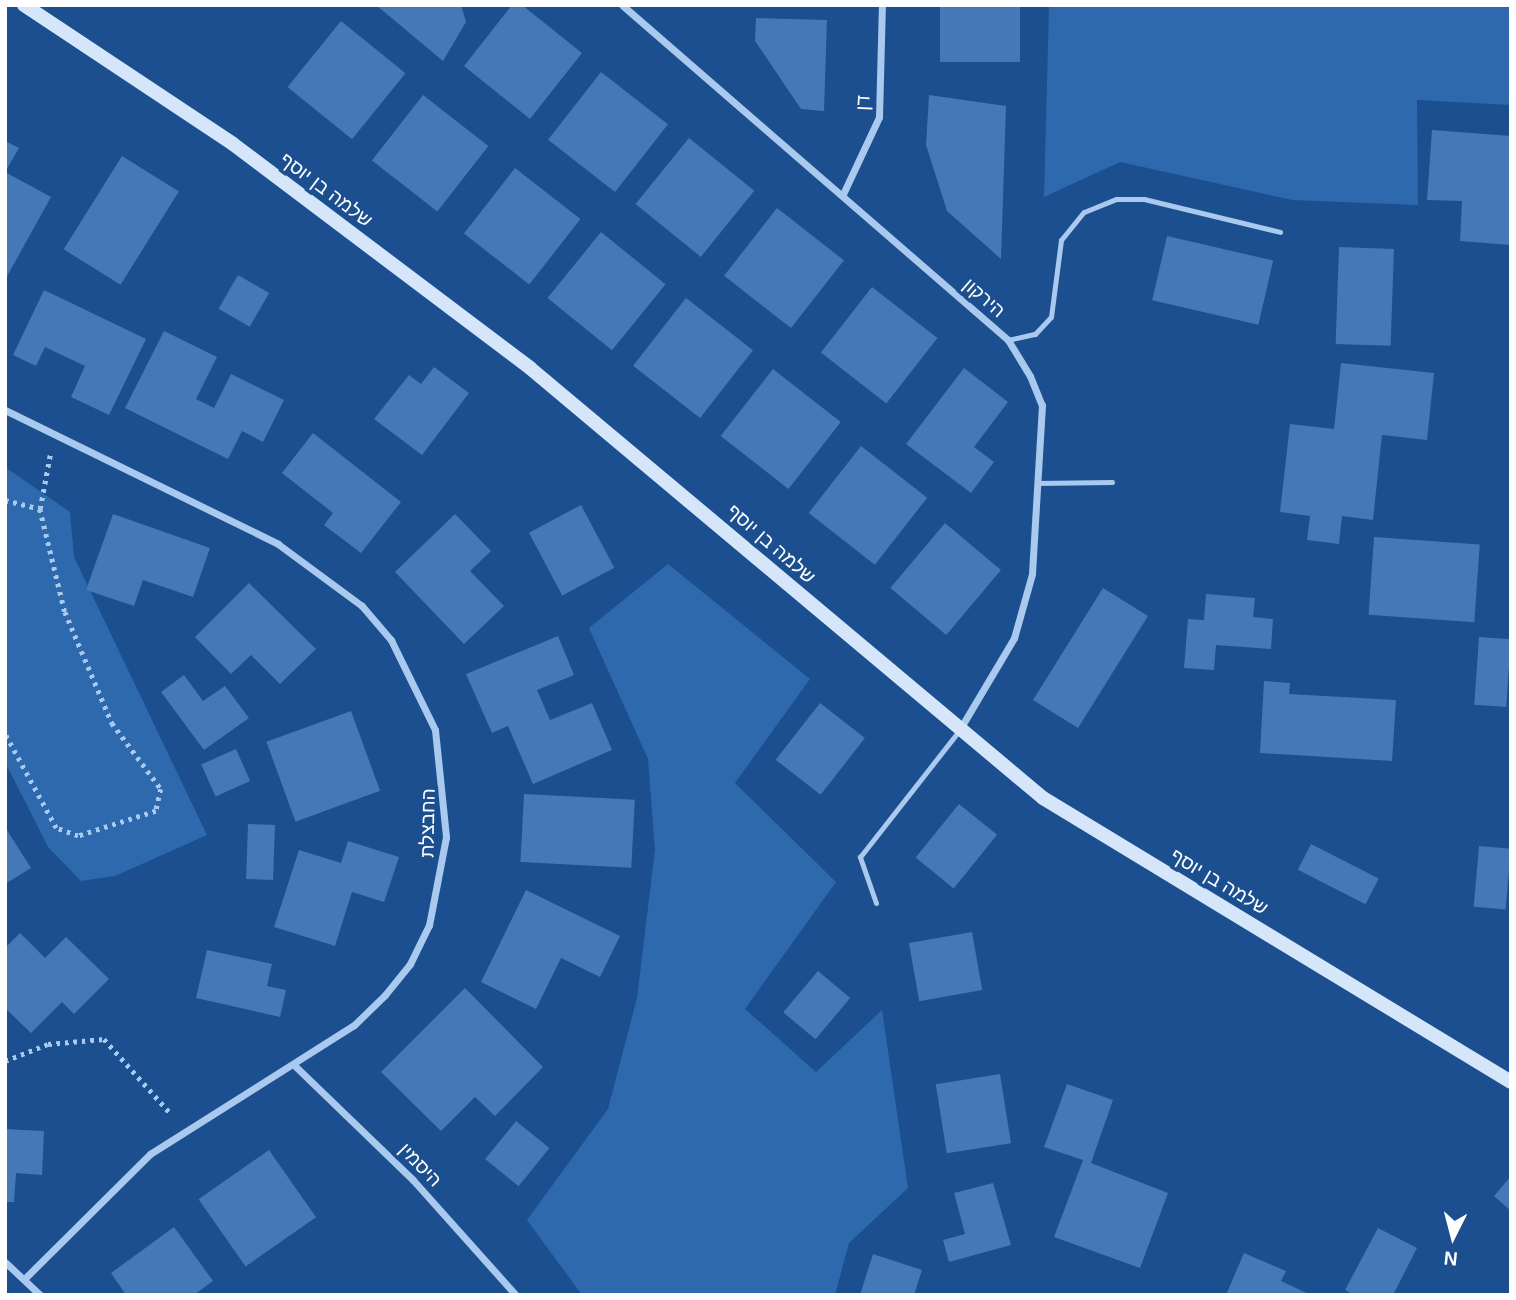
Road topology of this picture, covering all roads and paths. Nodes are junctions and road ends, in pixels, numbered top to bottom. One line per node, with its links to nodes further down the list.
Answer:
1 (24, 5): 13 (main road, שלמה בן יוסף)
2 (622, 5): 4 (street, הירקון)
3 (882, 5): 4 (street, דן)
4 (843, 194): 6 (street, הירקון)
5 (1280, 232): 6 (lane)
6 (1008, 340): 9 (street, הירקון)
7 (5, 410): 8 (street, החבצלת)
8 (54, 433): 12 (path); 17 (street, החבצלת)
9 (1037, 482): 10 (lane); 13 (street, הירקון)
10 (1112, 482)
11 (5, 500): 12 (path)
12 (40, 509): 14 (path)
13 (958, 732): 15 (lane); 18 (main road, שלמה בן יוסף)
14 (5, 734)
15 (876, 903)
16 (5, 1061): 19 (path)
17 (293, 1065): 19 (street, החבצלת); 23 (street, היסמין)
18 (1511, 1082)
19 (186, 1130): 21 (street, החבצלת)
20 (5, 1262): 21 (street)
21 (25, 1278): 22 (street)
22 (40, 1295)
23 (516, 1295)

